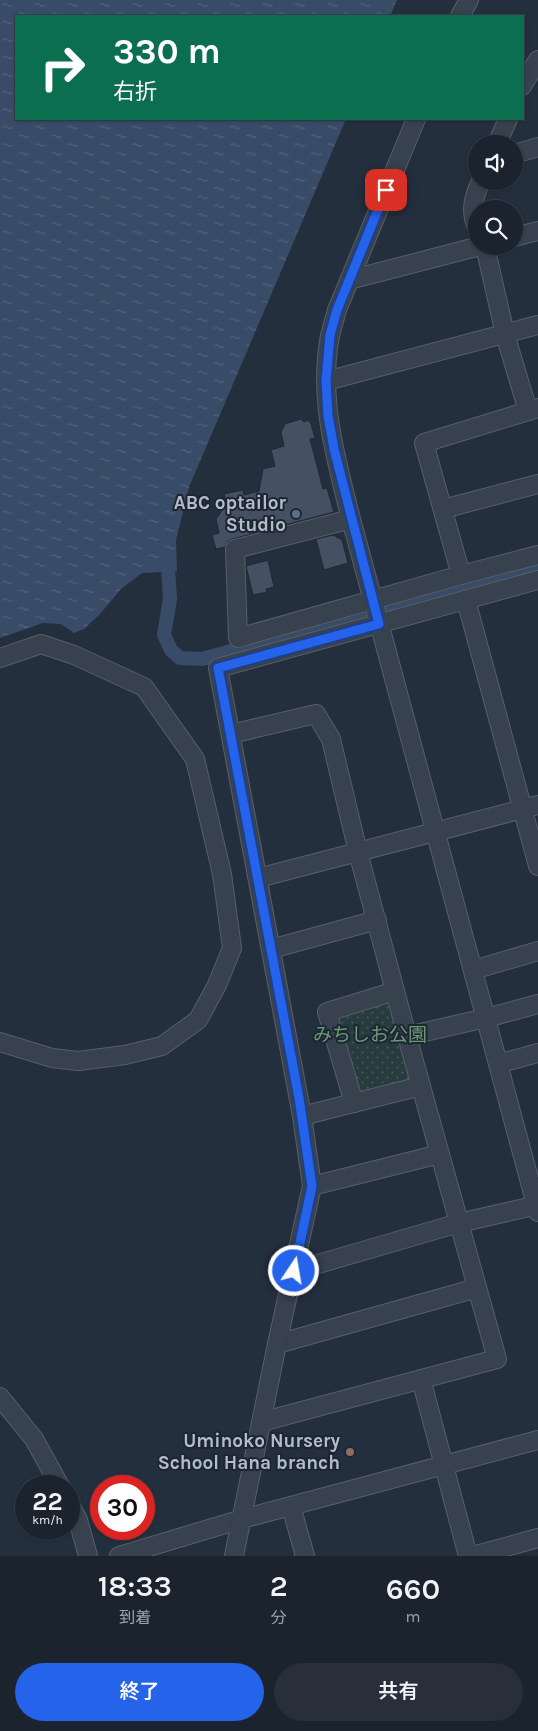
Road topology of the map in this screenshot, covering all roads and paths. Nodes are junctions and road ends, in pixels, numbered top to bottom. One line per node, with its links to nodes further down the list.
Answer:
1 (469, 0): 2 (street)
2 (461, 15)
3 (538, 60): 4 (street)
4 (524, 83)
5 (416, 120): 14 (street)
6 (508, 120): 7 (street)
7 (501, 135)
8 (538, 147): 9 (street)
9 (523, 151)
10 (538, 230): 11 (street)
11 (523, 234)
12 (468, 249): 14 (street)
13 (487, 255): 16 (street)
14 (349, 280): 17 (street)
15 (538, 325): 16 (street)
16 (505, 334): 17 (street); 18 (street)
17 (326, 381): 21 (street)
18 (533, 410): 20 (street)
19 (538, 484): 20 (street)
20 (443, 509): 23 (street)
21 (351, 519): 26 (street); 26 (street)
22 (538, 555): 23 (street)
23 (461, 575): 26 (street)
24 (538, 580): 25 (street)
25 (466, 600): 26 (street); 29 (street)
26 (376, 612): 28 (street); 30 (street)
27 (0, 658): 42 (street)
28 (230, 734): 31 (street); 33 (street)
29 (530, 807): 30 (street); 32 (street)
30 (435, 831): 31 (street); 37 (street)
31 (358, 852): 33 (street); 34 (street)
32 (538, 866)
33 (258, 878): 35 (street)
34 (376, 920): 35 (street); 38 (street)
35 (271, 949): 47 (street)
36 (538, 952): 37 (street)
37 (473, 970): 40 (street)
38 (395, 990): 41 (street); 46 (street)
39 (538, 1004): 40 (street)
40 (486, 1018): 41 (street); 44 (street)
41 (407, 1036): 45 (street)
42 (0, 1042)
43 (538, 1053): 44 (street)
44 (498, 1064): 50 (street)
45 (421, 1086): 46 (street); 48 (street)
46 (354, 1103): 47 (street)
47 (302, 1116): 49 (street)
48 (440, 1154): 49 (street); 51 (street)
49 (312, 1186): 52 (street)
50 (537, 1208): 51 (street)
51 (459, 1223): 52 (street); 53 (street)
52 (294, 1271): 54 (street)
53 (477, 1288): 54 (street); 55 (street)
54 (277, 1344): 57 (street)
55 (420, 1379): 57 (street); 59 (street)
56 (0, 1396): 60 (street)
57 (261, 1422): 62 (street)
58 (538, 1440): 59 (street)
59 (443, 1466): 61 (street); 69 (street)
60 (54, 1475)
61 (291, 1506): 62 (street); 68 (street)
62 (242, 1519): 66 (street); 67 (street)
63 (80, 1527): 65 (street)
64 (538, 1538): 70 (street)
65 (88, 1556)
66 (119, 1556)
67 (234, 1556)
68 (305, 1556)
69 (468, 1556)
70 (473, 1556)

